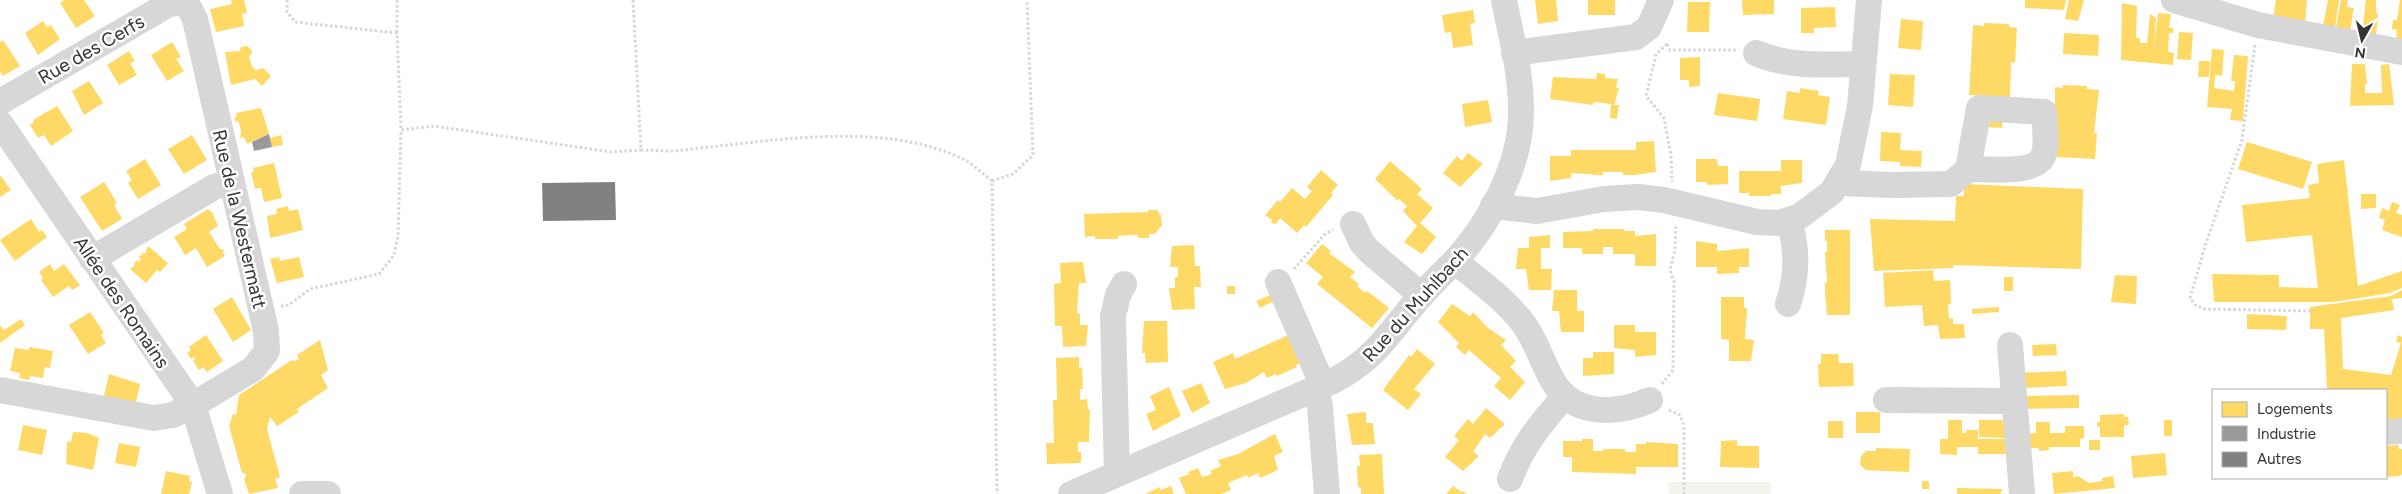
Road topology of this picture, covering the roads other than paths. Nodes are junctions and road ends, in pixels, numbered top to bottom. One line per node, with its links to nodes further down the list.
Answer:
1 (1504, 0): 8 (street, Rue du Muhlbach)
2 (1869, 0): 10 (street)
3 (2174, 0): 6 (street)
4 (185, 1): 11 (street, Rue des Cerfs); 14 (street, Rue de la Westermatt)
5 (1651, 6): 8 (street)
6 (2225, 8): 7 (street)
7 (2402, 52)
8 (1514, 53): 16 (street, Rue du Muhlbach)
9 (1756, 53): 10 (street)
10 (1863, 64): 15 (street)
11 (0, 102)
12 (0, 122): 19 (street, Allée des Romains)
13 (1968, 168): 15 (street)
14 (232, 182): 19 (street); 32 (street, Rue de la Westermatt)
15 (1839, 183): 17 (street)
16 (1493, 206): 17 (street); 20 (street, Rue du Muhlbach)
17 (1789, 221): 24 (street)
18 (1353, 224): 23 (street)
19 (92, 259): 32 (street, Allée des Romains)
20 (1455, 261): 23 (street, Rue du Muhlbach); 28 (street)
21 (1278, 282): 26 (street)
22 (1124, 284): 35 (street)
23 (1421, 295): 26 (street, Rue du Muhlbach)
24 (1788, 304)
25 (2010, 345): 31 (street)
26 (1320, 387): 35 (street, Rue du Muhlbach); 41 (street)
27 (0, 390): 32 (street, Rue de la Westermatt)
28 (1564, 397): 29 (street); 36 (street)
29 (1650, 400)
30 (1886, 400): 31 (street)
31 (2014, 401): 42 (street)
32 (193, 405): 37 (street, Allée des Romains)
33 (2402, 431): 34 (street)
34 (2387, 432)
35 (1117, 474): 40 (street, Rue du Muhlbach)
36 (1510, 479)
37 (220, 494)
38 (302, 494): 39 (street)
39 (328, 494)
40 (1071, 494)
41 (1327, 494)
42 (2022, 494)

